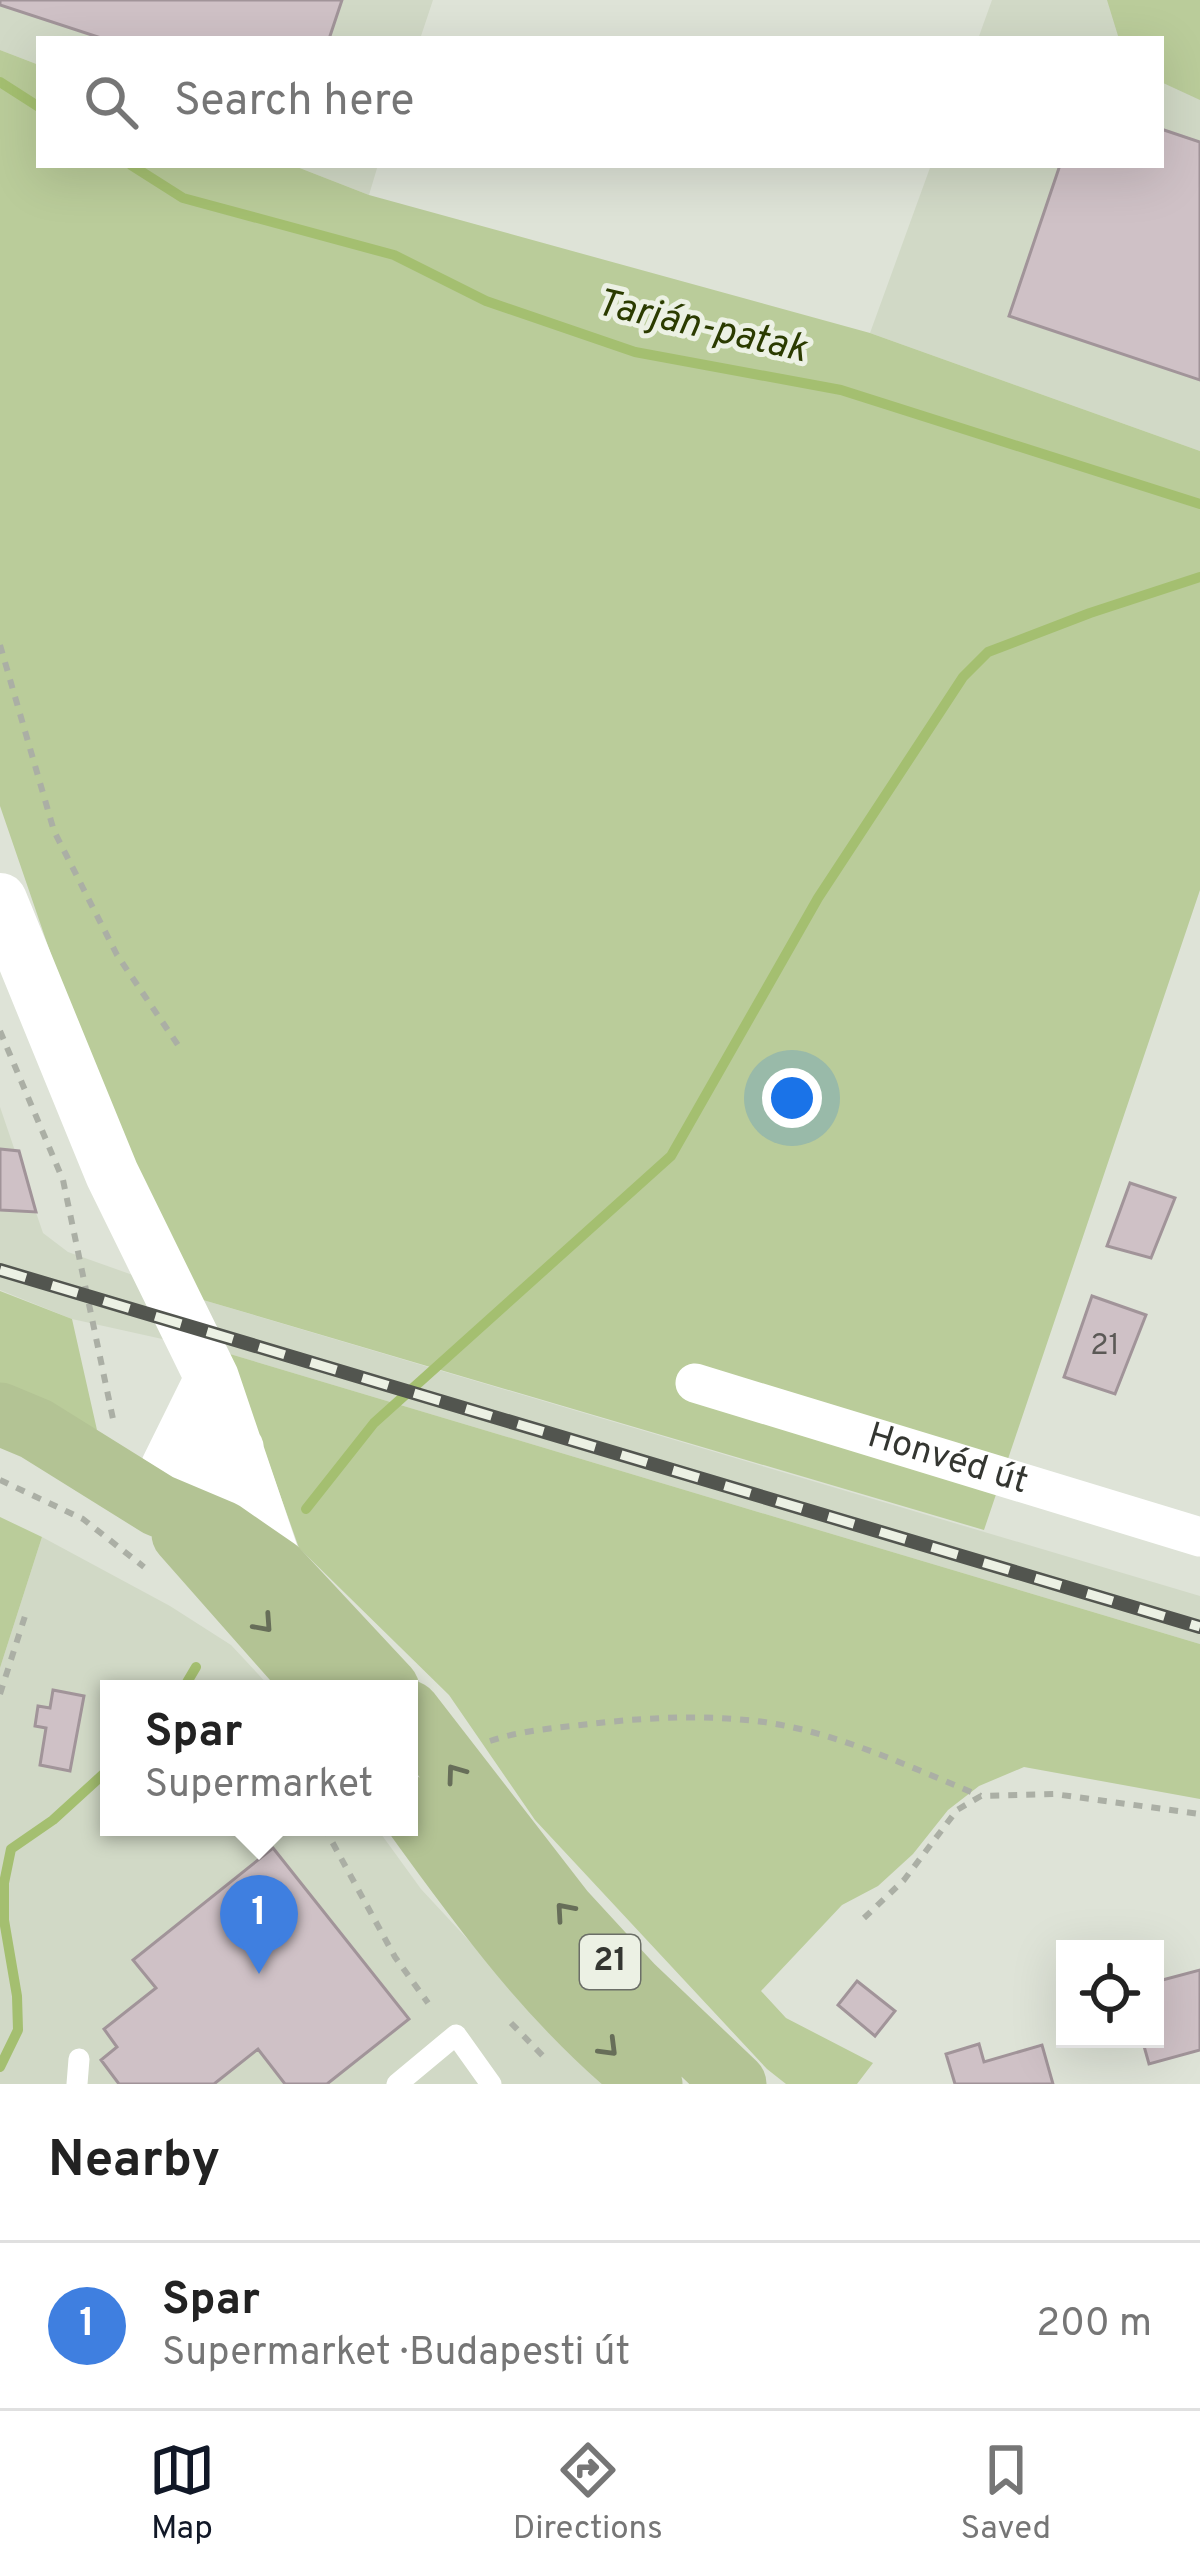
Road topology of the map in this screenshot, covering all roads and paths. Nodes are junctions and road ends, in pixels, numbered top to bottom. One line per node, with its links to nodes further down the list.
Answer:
1 (0, 645): 4 (path)
2 (0, 900): 5 (main road)
3 (0, 1031): 7 (path)
4 (182, 1051)
5 (212, 1378): 9 (main road); 11 (main road)
6 (694, 1383): 13 (street, Honvéd út)
7 (109, 1391)
8 (0, 1414): 11 (main road, 21)
9 (237, 1449): 11 (main road); 14 (main road)
10 (0, 1480): 12 (path)
11 (158, 1505): 14 (main road, 21); 16 (main road, 21, one-way to 16)
12 (83, 1519)
13 (1200, 1537)
14 (277, 1570): 17 (main road, 21)
15 (26, 1613): 18 (path)
16 (312, 1680)
17 (379, 1680)
18 (0, 1694)
19 (418, 1736): 25 (main road, 21, one-way to 19)
20 (480, 1744): 21 (path)
21 (982, 1796): 23 (path); 26 (path)
22 (418, 1813): 25 (main road, 21)
23 (1200, 1814)
24 (329, 1836): 27 (path)
25 (473, 1847): 32 (main road, 21, one-way to 32); 33 (main road, 21, one-way to 25)
26 (864, 1918)
27 (428, 2003)
28 (79, 2059): 29 (lane)
29 (77, 2084)
30 (397, 2084): 31 (lane)
31 (491, 2084)
32 (651, 2084)
33 (735, 2084)

